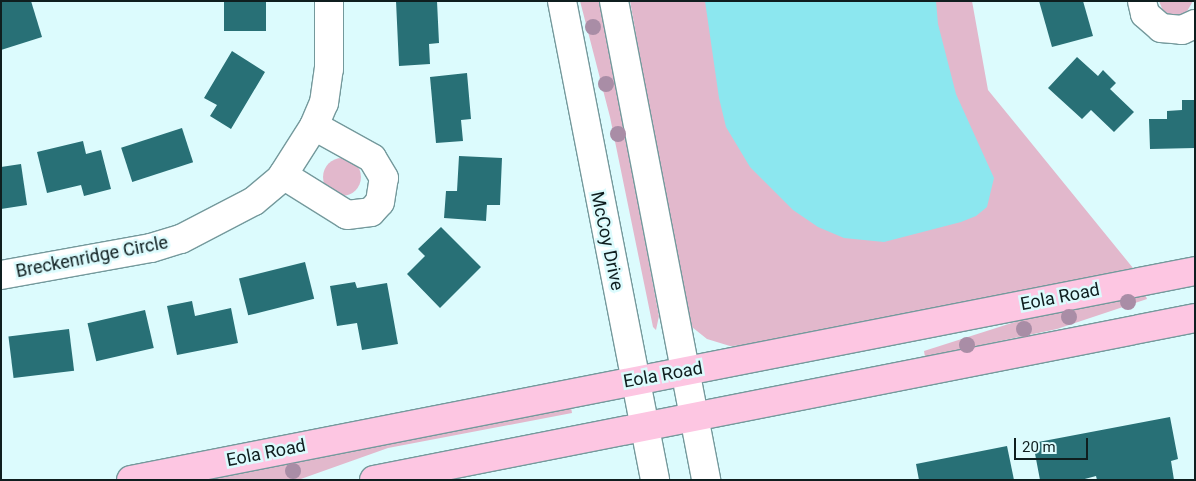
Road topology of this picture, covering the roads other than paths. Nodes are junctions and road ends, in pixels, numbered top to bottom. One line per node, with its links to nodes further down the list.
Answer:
1 (329, 1): 6 (street, Breckenridge Circle)
2 (562, 1): 12 (street, McCoy Drive)
3 (614, 1): 11 (street)
4 (1142, 1): 5 (street)
5 (1195, 24)
6 (314, 126): 7 (street, Breckenridge Circle); 7 (street)
7 (283, 174): 9 (street, Breckenridge Circle)
8 (1195, 271): 11 (main road, Eola Road)
9 (1, 275)
10 (1195, 318): 13 (main road)
11 (684, 370): 12 (main road, Eola Road); 13 (street)
12 (636, 380): 14 (street, McCoy Drive); 15 (main road, Eola Road)
13 (693, 416): 14 (main road); 18 (street)
14 (645, 426): 16 (main road); 17 (street, McCoy Drive)
15 (131, 480)
16 (374, 480)
17 (655, 480)
18 (706, 480)

